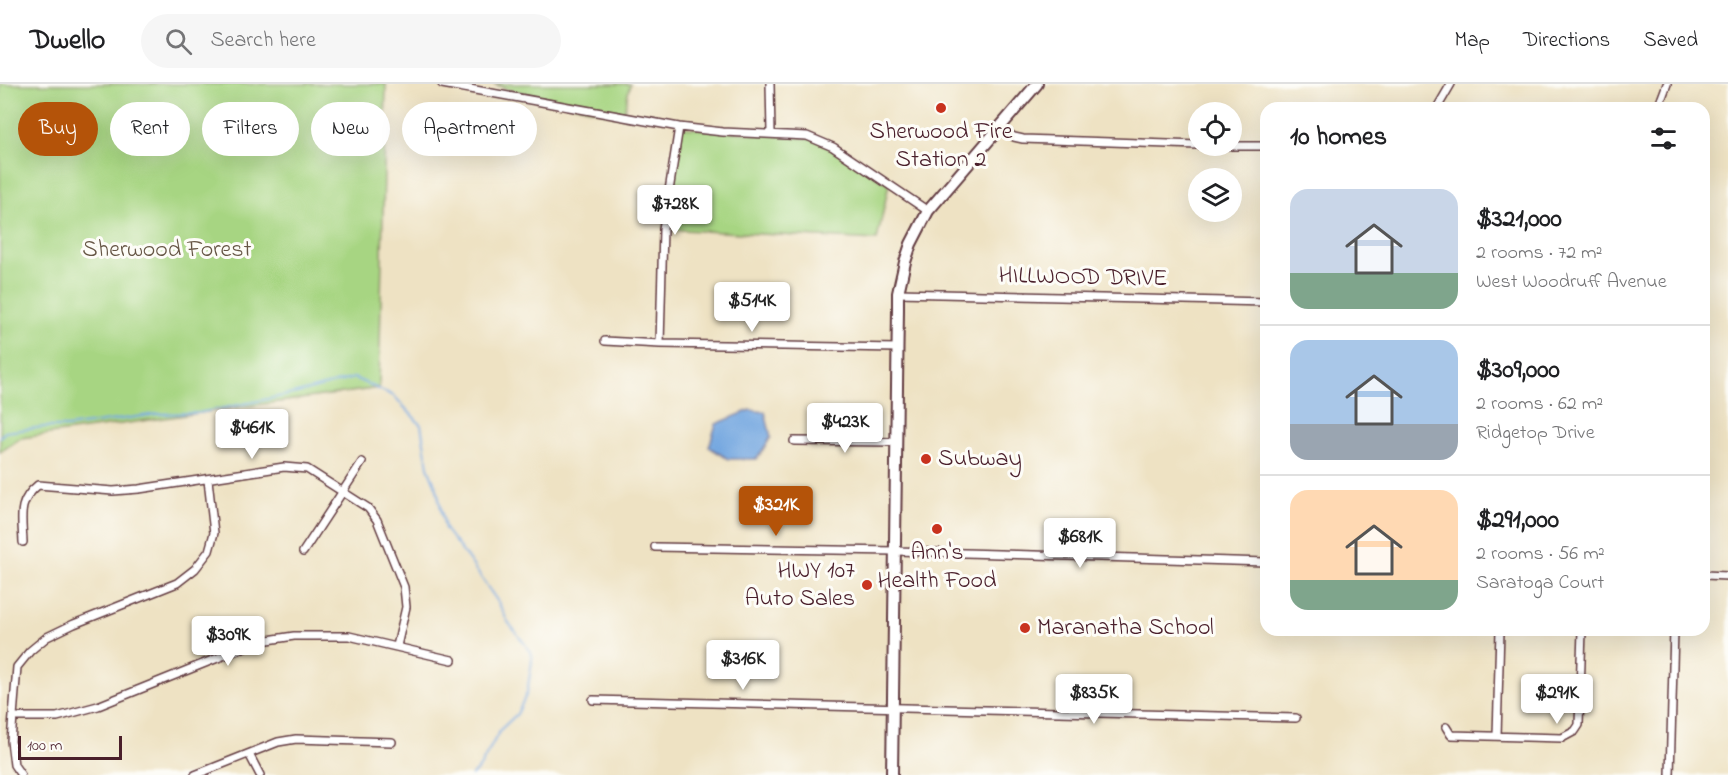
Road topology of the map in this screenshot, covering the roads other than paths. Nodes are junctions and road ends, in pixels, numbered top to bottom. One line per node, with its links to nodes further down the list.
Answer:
1 (442, 84): 8 (street)
2 (770, 84): 10 (street)
3 (1037, 84): 9 (main road)
4 (1451, 84): 6 (street)
5 (1667, 84): 7 (street)
6 (1440, 102)
7 (1660, 102)
8 (679, 127): 10 (street); 18 (street)
9 (1000, 127): 11 (street); 14 (main road)
10 (771, 133): 14 (street)
11 (1188, 145)
12 (1242, 146): 13 (street)
13 (1260, 146)
14 (928, 211): 15 (main road)
15 (898, 293): 16 (street, HILLWOOD DRIVE); 19 (main road)
16 (1260, 302)
17 (605, 341): 18 (street)
18 (660, 344): 19 (street)
19 (897, 348): 21 (main road)
20 (794, 441): 21 (street)
21 (897, 442): 28 (main road)
22 (362, 462): 24 (street)
23 (208, 480): 24 (street); 25 (street); 39 (street)
24 (342, 491): 27 (street); 35 (street)
25 (23, 542)
26 (655, 547): 28 (street)
27 (303, 552)
28 (896, 552): 29 (street); 38 (main road)
29 (1260, 562)
30 (1710, 575): 31 (street)
31 (1728, 576)
32 (1500, 636): 42 (street)
33 (1582, 636): 42 (street)
34 (1674, 636): 49 (street)
35 (397, 646): 36 (street); 39 (street)
36 (452, 660)
37 (593, 700): 38 (street)
38 (894, 707): 40 (street); 48 (main road)
39 (13, 717): 45 (street)
40 (1296, 718)
41 (1446, 727): 42 (street)
42 (1497, 736)
43 (392, 742): 44 (street)
44 (249, 754): 46 (street); 47 (street)
45 (21, 775)
46 (195, 775)
47 (260, 775)
48 (892, 775)
49 (1670, 775)

